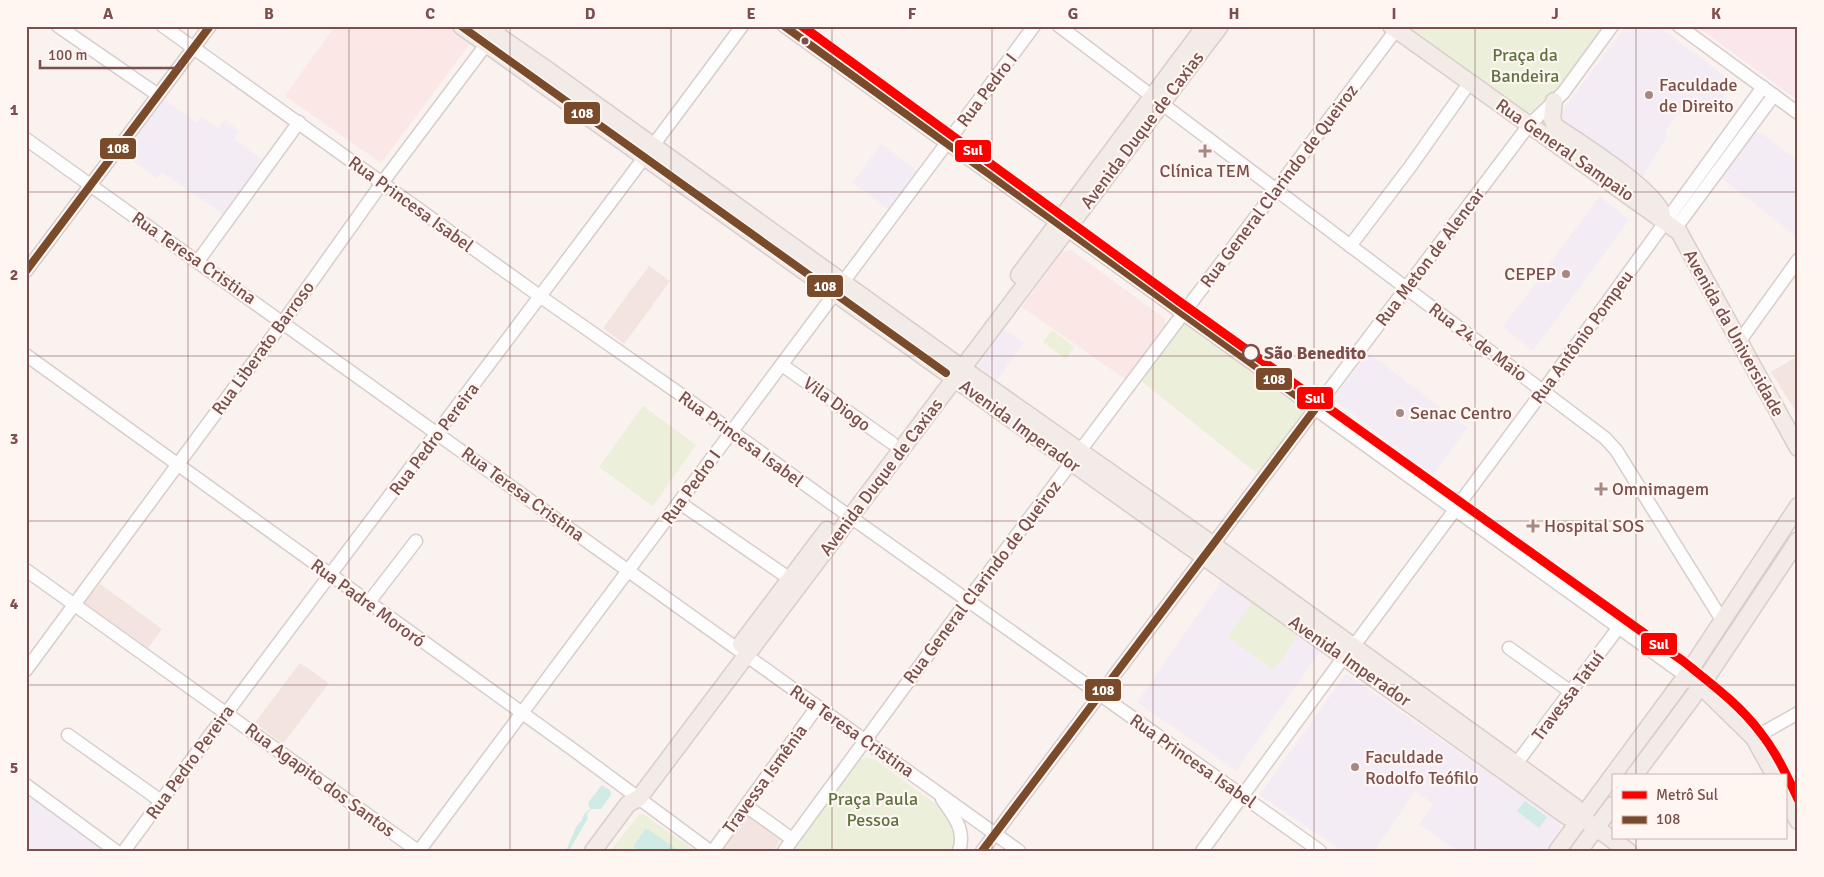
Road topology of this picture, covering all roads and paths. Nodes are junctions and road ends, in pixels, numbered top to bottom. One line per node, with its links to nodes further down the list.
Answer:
1 (58, 26): 18 (street)
2 (163, 26): 15 (street, Rua Princesa Isabel)
3 (210, 26): 15 (street)
4 (461, 26): 14 (main road, Avenida Imperador)
5 (742, 26): 27 (street, Rua Pedro Pereira)
6 (784, 26): 26 (street)
7 (1034, 26): 26 (street, Rua Pedro I)
8 (1058, 26): 20 (street, Rua 24 de Maio)
9 (1205, 26): 20 (main road, Avenida Duque de Caxias)
10 (1220, 26): 20 (main road, Avenida Duque de Caxias)
11 (1612, 26): 21 (street, Rua Meton de Alencar)
12 (1679, 26): 17 (street)
13 (1395, 28): 16 (main road, Rua General Sampaio); 30 (street, Rua General Clarindo de Queiroz)
14 (491, 33): 27 (main road, Avenida Imperador); 28 (street, Rua Liberato Barroso)
15 (194, 48): 18 (street); 23 (street, Rua Princesa Isabel)
16 (1470, 82): 24 (main road, Rua General Sampaio); 33 (street)
17 (1763, 87): 19 (street); 32 (street, Rua Antônio Pompeu)
18 (158, 95): 29 (street)
19 (1774, 95): 22 (street); 32 (street, Rua Antônio Pompeu)
20 (1157, 101): 30 (street, Rua 24 de Maio); 31 (main road, Avenida Duque de Caxias)
21 (1554, 101): 24 (street, Rua Meton de Alencar); 32 (main road, Avenida da Universidade)
22 (1798, 113)
23 (299, 122): 28 (street, Rua Princesa Isabel); 35 (street)
24 (1529, 125): 32 (main road, Rua General Sampaio); 38 (street, Rua Meton de Alencar)
25 (26, 139): 29 (street, Rua Teresa Cristina)
26 (946, 144): 31 (street); 37 (street, Rua Pedro I)
27 (649, 152): 37 (main road, Avenida Imperador); 39 (street, Rua Pedro Pereira)
28 (382, 183): 39 (street, Rua Princesa Isabel); 41 (street, Rua Liberato Barroso)
29 (91, 184): 35 (street, Rua Teresa Cristina); 36 (street)
30 (1276, 190): 33 (street, Rua 24 de Maio); 40 (street, Rua General Clarindo de Queiroz)
31 (1062, 226): 40 (street); 45 (main road, Avenida Duque de Caxias)
32 (1671, 226): 42 (main road, Avenida da Universidade); 46 (street, Rua Antônio Pompeu)
33 (1350, 246): 38 (street, Rua 24 de Maio)
34 (1798, 260): 42 (street)
35 (198, 261): 41 (street, Rua Teresa Cristina)
36 (26, 271)
37 (839, 288): 44 (street, Rua Pedro I); 45 (main road, Avenida Imperador)
38 (1407, 288): 46 (street, Rua 24 de Maio); 47 (street, Rua Meton de Alencar)
39 (541, 298): 48 (street, Rua Princesa Isabel); 49 (street, Rua Pedro Pereira)
40 (1182, 314): 47 (street); 52 (street, Rua General Clarindo de Queiroz)
41 (283, 322): 49 (street, Rua Teresa Cristina); 53 (street, Rua Liberato Barroso)
42 (1739, 342): 51 (main road, Avenida da Universidade)
43 (26, 355): 53 (street, Rua Padre Mororó)
44 (782, 365): 48 (street, Rua Pedro I); 50 (street, Vila Diogo)
45 (954, 370): 50 (main road, Avenida Duque de Caxias); 52 (main road, Avenida Imperador); 57 (main road, Avenida Duque de Caxias)
46 (1543, 391): 56 (street, Rua Antônio Pompeu); 68 (street, Rua 24 de Maio)
47 (1315, 409): 56 (street); 60 (street, Rua Meton de Alencar)
48 (731, 432): 54 (street, Rua Pedro I); 57 (street, Rua Princesa Isabel)
49 (437, 434): 62 (street, Rua Teresa Cristina); 63 (street, Rua Pedro Pereira)
50 (892, 443): 57 (main road, Avenida Duque de Caxias)
51 (1798, 448)
52 (1076, 457): 60 (main road, Avenida Imperador); 65 (street, Rua General Clarindo de Queiroz)
53 (177, 464): 63 (street, Rua Padre Mororó); 67 (street, Rua Liberato Barroso)
54 (680, 502): 62 (street, Rua Pedro I); 64 (street)
55 (1798, 506): 68 (main road)
56 (1455, 509): 69 (street); 72 (street, Rua Antônio Pompeu)
57 (846, 514): 64 (main road, Avenida Duque de Caxias); 65 (street, Rua Princesa Isabel); 71 (main road, Avenida Duque de Caxias)
58 (1798, 540): 75 (main road)
59 (416, 541): 66 (street)
60 (1208, 551): 72 (main road, Avenida Imperador); 77 (street, Rua Meton de Alencar)
61 (26, 570): 67 (street, Rua Agapito dos Santos)
62 (628, 570): 71 (street, Rua Teresa Cristina); 80 (street, Rua Pedro I)
63 (331, 576): 66 (street, Rua Padre Mororó); 79 (street, Rua Pedro Pereira)
64 (790, 579): 71 (main road, Avenida Duque de Caxias)
65 (968, 600): 77 (street, Rua Princesa Isabel); 84 (street, Rua General Clarindo de Queiroz)
66 (369, 602): 80 (street, Rua Padre Mororó)
67 (75, 604): 73 (street, Rua Liberato Barroso); 79 (street, Rua Agapito dos Santos)
68 (1722, 620): 74 (main road)
69 (1619, 627): 74 (street); 76 (street, Travessa Tatuí)
70 (1509, 648): 76 (street)
71 (742, 652): 78 (street, Rua Teresa Cristina); 93 (main road, Avenida Duque de Caxias)
72 (1349, 652): 85 (main road, Avenida Imperador); 92 (street, Rua Antônio Pompeu); 98 (main road, Avenida Imperador)
73 (26, 670)
74 (1686, 676): 75 (main road); 86 (main road)
75 (1701, 686): 83 (main road); 87 (main road)
76 (1571, 692): 85 (street, Travessa Tatuí)
77 (1100, 695): 92 (street, Rua Princesa Isabel); 101 (street, Rua Meton de Alencar)
78 (817, 707): 84 (street, Rua Teresa Cristina); 96 (street, Travessa Ismênia)
79 (226, 713): 95 (street, Rua Pedro Pereira); 107 (street, Rua Agapito dos Santos)
80 (521, 713): 93 (street, Rua Padre Mororó); 107 (street, Rua Pedro I)
81 (1798, 713): 83 (street)
82 (68, 735): 95 (street)
83 (1754, 738): 88 (main road)
84 (865, 740): 91 (street, Rua Teresa Cristina); 102 (street, Rua General Clarindo de Queiroz)
85 (1516, 764): 98 (main road, Avenida Imperador)
86 (1614, 774)
87 (1635, 774)
88 (1774, 774)
89 (1612, 776): 98 (main road)
90 (26, 785): 105 (street)
91 (936, 790): 101 (street, Rua Teresa Cristina); 111 (street)
92 (1242, 795): 114 (street, Rua Antônio Pompeu); 115 (street, Rua Princesa Isabel)
93 (632, 798): 108 (main road, Avenida Duque de Caxias); 109 (street, Rua Padre Mororó)
94 (1786, 798): 99 (main road)
95 (161, 801): 106 (street, Rua Pedro Pereira)
96 (746, 806): 102 (street); 109 (street, Travessa Ismênia)
97 (1612, 806): 100 (main road)
98 (1581, 818): 100 (main road, Avenida Imperador); 116 (main road)
99 (1798, 821)
100 (1596, 828): 103 (main road, Avenida Imperador); 117 (main road)
101 (995, 834): 112 (street, Rua Meton de Alencar); 113 (street, Rua Teresa Cristina)
102 (792, 839): 110 (street, Rua General Clarindo de Queiroz)
103 (1612, 840)
104 (1613, 840): 118 (main road, Avenida Imperador)
105 (116, 851)
106 (124, 851)
107 (419, 851)
108 (593, 851)
109 (711, 851)
110 (784, 851)
111 (960, 851)
112 (982, 851)
113 (1019, 851)
114 (1202, 851)
115 (1320, 851)
116 (1557, 851)
117 (1579, 851)
118 (1628, 851)

